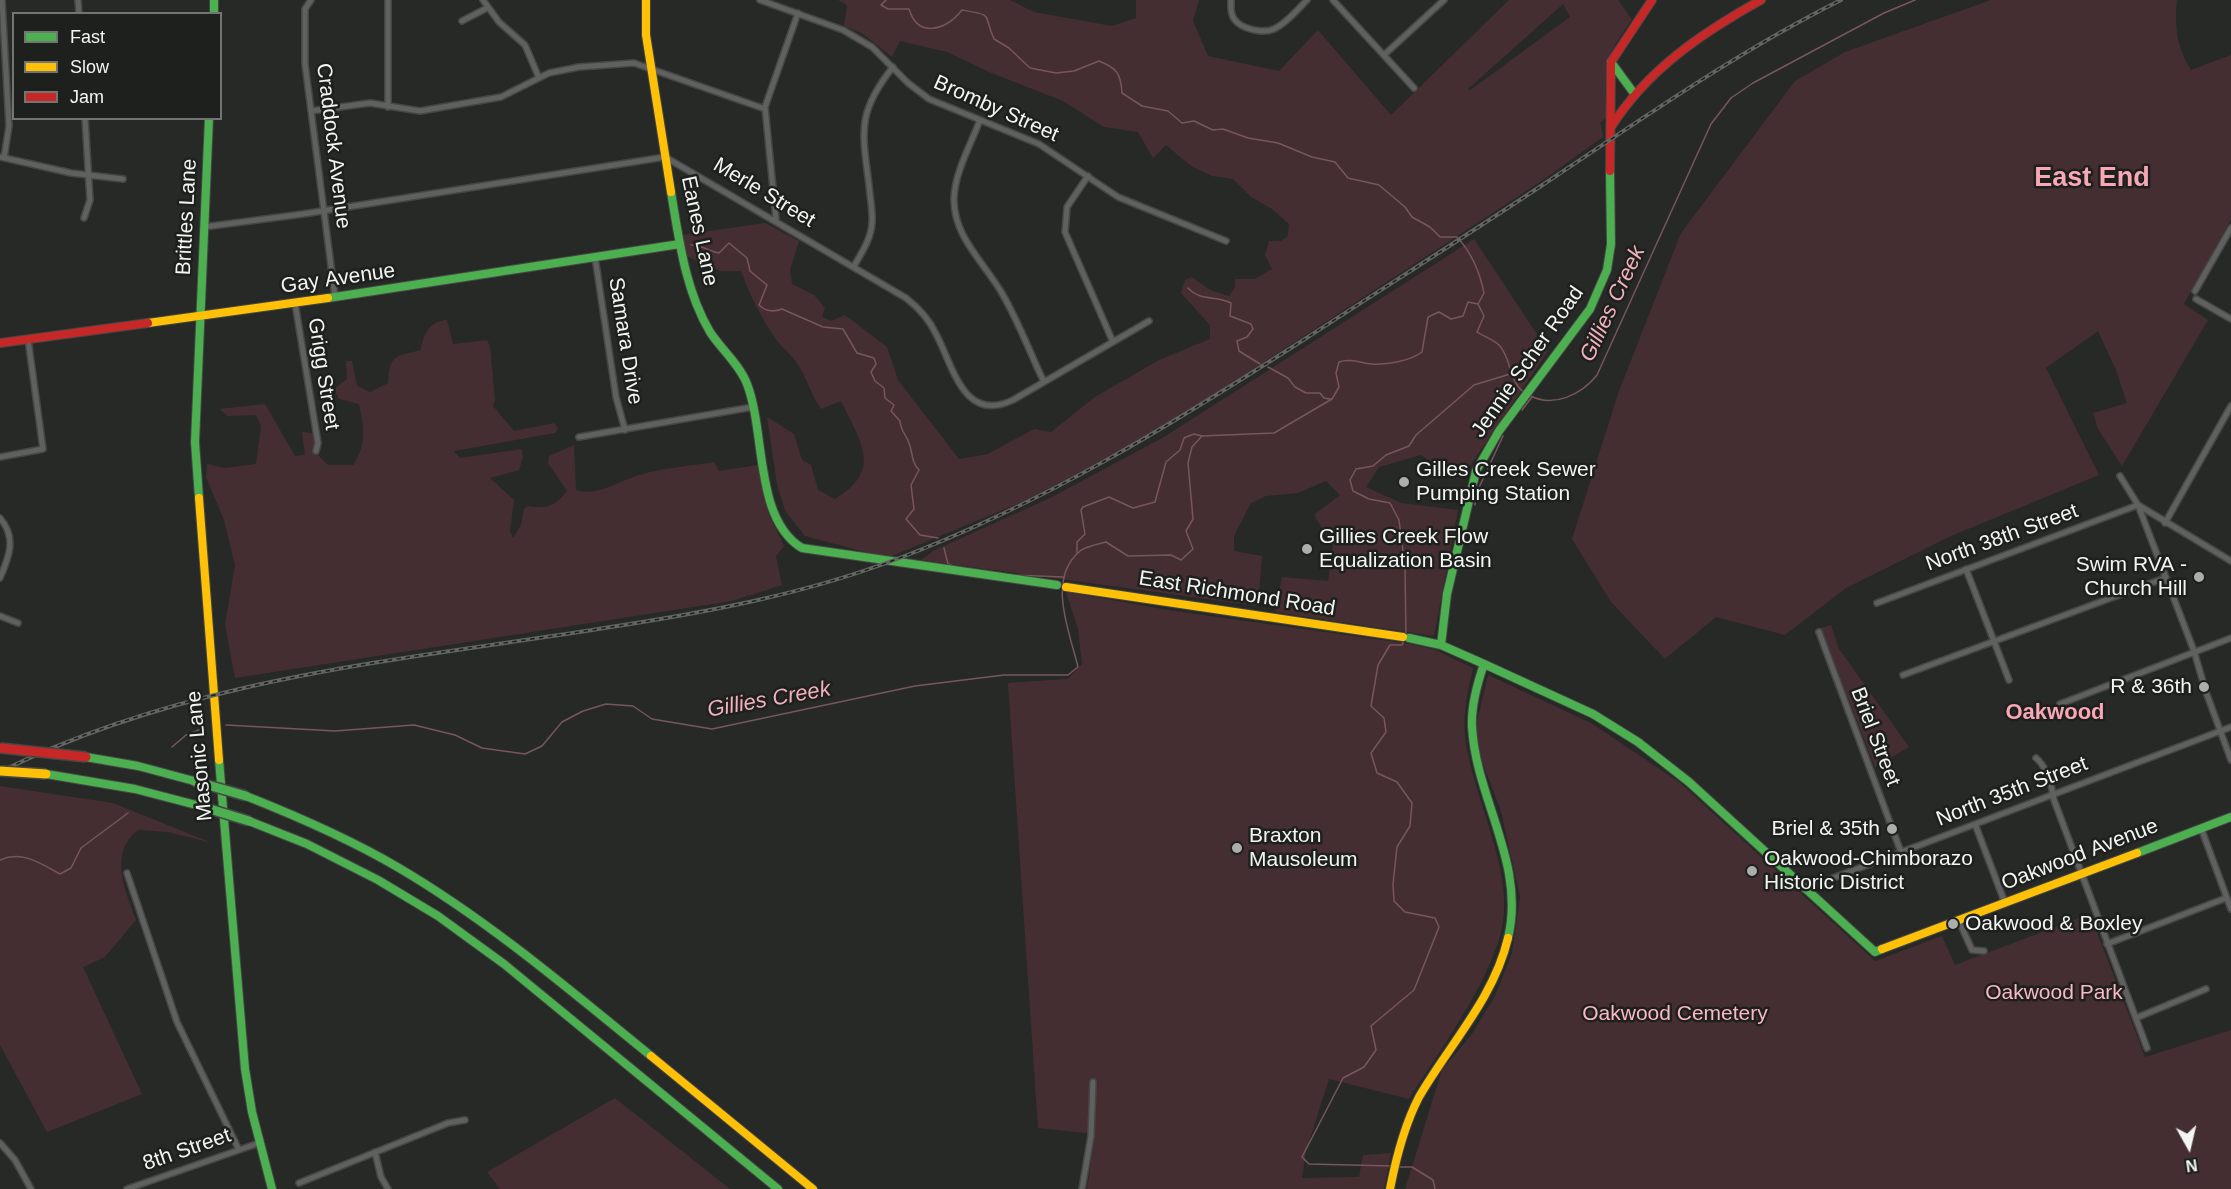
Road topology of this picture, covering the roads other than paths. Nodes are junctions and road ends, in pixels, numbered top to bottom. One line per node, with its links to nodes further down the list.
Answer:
1 (2, 0): 30 (street)
2 (310, 0): 25 (street, Craddock Avenue)
3 (388, 0): 23 (street)
4 (483, 0): 13 (street)
5 (646, 0): 18 (main road, Eanes Lane)
6 (760, 0): 14 (street, Bromby Street)
7 (1231, 0): 8 (street)
8 (1307, 0)
9 (1333, 0): 16 (street)
10 (1444, 0): 16 (street)
11 (1652, 0): 17 (main road, Jennie Scher Road)
12 (1761, 0): 22 (main road)
13 (487, 8): 15 (street); 20 (street)
14 (798, 13): 19 (street, Bromby Street); 24 (street)
15 (462, 21)
16 (1384, 55): 21 (street)
17 (1611, 62): 22 (main road); 29 (main road, Jennie Scher Road)
18 (651, 67): 20 (street); 24 (street); 31 (main road, Eanes Lane)
19 (893, 67): 28 (street, Bromby Street); 43 (street)
20 (539, 78): 23 (street)
21 (1414, 88)
22 (1633, 92): 29 (main road)
23 (388, 106): 25 (street)
24 (765, 109): 37 (street)
25 (311, 111): 35 (street, Craddock Avenue)
26 (85, 120): 32 (street)
27 (209, 120): 38 (main road, Brittles Lane)
28 (980, 120): 33 (street, Bromby Street); 54 (street)
29 (1610, 129): 76 (main road, Jennie Scher Road)
30 (2, 157): 32 (street)
31 (665, 157): 35 (street); 37 (street, Merle Street); 41 (main road, Eanes Lane)
32 (89, 176): 34 (street); 36 (street)
33 (1088, 176): 40 (street, Bromby Street); 52 (street)
34 (123, 179)
35 (326, 210): 38 (street); 45 (street, Craddock Avenue)
36 (84, 218)
37 (776, 219): 43 (street, Merle Street)
38 (204, 227): 48 (main road, Brittles Lane)
39 (2231, 228): 44 (street)
40 (1226, 241)
41 (680, 244): 42 (main road, Gay Avenue); 56 (main road, Eanes Lane)
42 (595, 257): 45 (main road, Gay Avenue); 57 (street, Samara Drive)
43 (854, 266): 54 (street, Merle Street)
44 (2195, 291)
45 (335, 297): 47 (main road, Gay Avenue)
46 (2196, 299): 49 (street)
47 (295, 303): 48 (main road, Gay Avenue); 59 (street, Grigg Street)
48 (200, 317): 51 (main road, Gay Avenue); 109 (main road, Masonic Lane)
49 (2231, 319)
50 (1149, 321): 52 (street, Merle Street)
51 (28, 339): 53 (main road, Gay Avenue); 60 (street)
52 (1113, 342): 54 (street, Merle Street)
53 (0, 343)
54 (1044, 382)
55 (2231, 406): 64 (street)
56 (753, 407): 57 (street); 65 (main road, Eanes Lane)
57 (625, 430): 58 (street)
58 (579, 437)
59 (316, 451)
60 (0, 457)
61 (2120, 476): 62 (street)
62 (2138, 505): 64 (street); 67 (street, North 38th Street); 69 (street)
63 (0, 518): 68 (street)
64 (2165, 523): 66 (street)
65 (802, 548): 76 (main road, East Richmond Road)
66 (2231, 561)
67 (1966, 569): 70 (street, North 38th Street); 75 (street)
68 (0, 578)
69 (2165, 578): 75 (street); 77 (street)
70 (1877, 603)
71 (0, 616): 72 (street)
72 (18, 623)
73 (1819, 632): 92 (street, Briel Street)
74 (2231, 638): 77 (street)
75 (1993, 642): 79 (street); 80 (street)
76 (1441, 645): 78 (main road, East Richmond Road)
77 (2194, 651): 81 (street); 83 (street)
78 (1484, 664): 95 (main road, East Richmond Road); 113 (main road)
79 (1903, 675)
80 (2009, 680)
81 (2061, 704)
82 (2231, 726): 83 (street, North 35th Street)
83 (2220, 731): 86 (street); 88 (street, North 35th Street)
84 (0, 748): 119 (main road, bridge)
85 (2036, 758): 88 (street)
86 (2231, 760)
87 (0, 771): 118 (main road, bridge)
88 (2053, 794): 90 (street, North 35th Street); 94 (street)
89 (2231, 817): 91 (main road, Oakwood Avenue)
90 (1975, 824): 92 (street, North 35th Street); 97 (street)
91 (2201, 828): 94 (main road, Oakwood Avenue); 96 (street)
92 (1901, 852): 95 (street, North 35th Street)
93 (127, 873): 110 (street)
94 (2081, 875): 97 (main road, Oakwood Avenue); 100 (street)
95 (1804, 889): 102 (main road, East Richmond Road)
96 (2226, 898): 98 (street); 100 (street)
97 (2005, 903): 99 (main road, Oakwood Avenue)
98 (2231, 909)
99 (1959, 921): 101 (street); 102 (main road, Oakwood Avenue)
100 (2107, 944): 104 (street)
101 (1984, 951)
102 (1875, 952)
103 (2206, 989): 104 (street)
104 (2136, 1018): 105 (street)
105 (2147, 1048)
106 (1093, 1082): 120 (street)
107 (465, 1120): 111 (street)
108 (0, 1143): 114 (street)
109 (259, 1143): 110 (street, 8th Street); 116 (main road, Masonic Lane)
110 (239, 1150): 115 (street, 8th Street)
111 (375, 1152): 112 (street); 117 (street)
112 (299, 1183)
113 (1390, 1185)
114 (31, 1189)
115 (127, 1189)
116 (272, 1189)
117 (388, 1189)
118 (778, 1189)
119 (813, 1189)
120 (1082, 1189)

